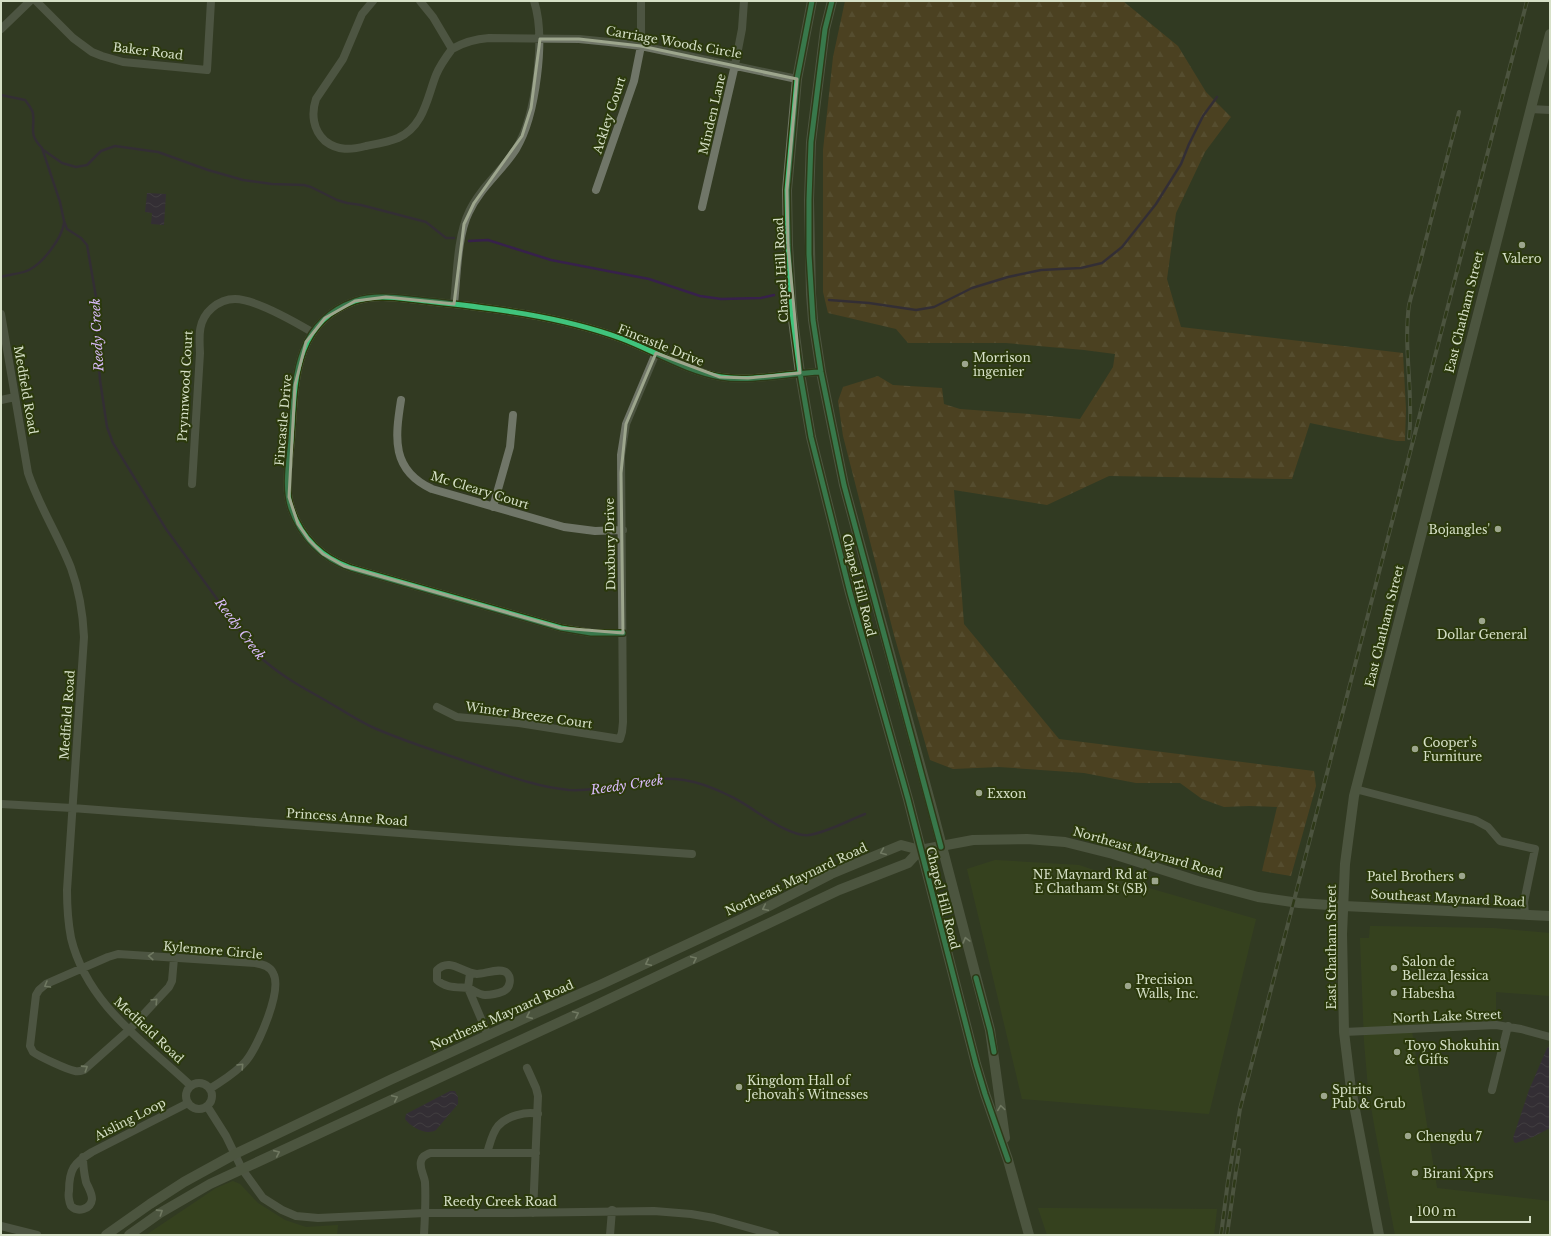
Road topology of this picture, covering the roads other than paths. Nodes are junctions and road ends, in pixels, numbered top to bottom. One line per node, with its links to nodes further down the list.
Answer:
1 (30, 1): 11 (street)
2 (36, 1): 3 (street, Baker Road)
3 (211, 1)
4 (374, 1): 15 (street)
5 (420, 1): 15 (street)
6 (534, 1): 13 (street)
7 (641, 1): 14 (street, Ackley Court)
8 (744, 1): 16 (street, Minden Lane)
9 (812, 1): 17 (main road, Chapel Hill Road)
10 (832, 2): 26 (main road, Chapel Hill Road)
11 (1, 29)
12 (1550, 34): 18 (main road, East Chatham Street)
13 (540, 39): 14 (street, Carriage Woods Circle); 15 (street, Carriage Woods Circle); 22 (street)
14 (641, 46): 16 (street, Carriage Woods Circle); 20 (street, Ackley Court)
15 (452, 49)
16 (735, 65): 17 (street, Carriage Woods Circle); 21 (street, Minden Lane)
17 (797, 79): 27 (main road, Chapel Hill Road)
18 (1530, 109): 19 (street); 38 (main road, East Chatham Street)
19 (1550, 110)
20 (596, 190)
21 (702, 207)
22 (454, 304): 24 (street, Fincastle Drive); 25 (street, Fincastle Drive)
23 (1, 314): 28 (street, Medfield Road)
24 (312, 332): 32 (street, Prynnwood Court); 35 (street, Fincastle Drive)
25 (656, 353): 27 (street, Fincastle Drive); 34 (street, Duxbury Drive)
26 (821, 372): 27 (street, Fincastle Drive); 41 (main road, Chapel Hill Road)
27 (800, 373): 42 (main road, Chapel Hill Road)
28 (15, 397): 29 (street); 40 (street, Medfield Road)
29 (1, 400)
30 (401, 400): 33 (street, Mc Cleary Court)
31 (513, 415): 33 (street)
32 (192, 484)
33 (493, 507): 34 (street, Mc Cleary Court)
34 (623, 530): 35 (street, Duxbury Drive)
35 (623, 633): 37 (street, Duxbury Drive)
36 (437, 707): 37 (street, Winter Breeze Court)
37 (620, 740)
38 (1355, 789): 44 (main road, East Chatham Street); 45 (street)
39 (1, 804): 40 (street, Princess Anne Road)
40 (72, 808): 43 (street, Princess Anne Road); 48 (street, Medfield Road)
41 (941, 847): 42 (main road, Northeast Maynard Road); 44 (main road, Northeast Maynard Road); 67 (main road, Chapel Hill Road, one-way to 41)
42 (920, 850): 54 (main road, Northeast Maynard Road, one-way to 54); 67 (main road, Chapel Hill Road); 68 (main road, one-way to 42)
43 (692, 854)
44 (1344, 906): 45 (main road, Southeast Maynard Road); 53 (main road, East Chatham Street)
45 (1525, 915): 46 (main road, Southeast Maynard Road)
46 (1550, 916)
47 (174, 958): 48 (street, Kylemore Circle, one-way to 48); 52 (street, one-way to 47); 58 (street, Kylemore Circle, one-way to 47)
48 (82, 968): 52 (street, Medfield Road); 52 (street, Kylemore Circle, one-way to 52)
49 (470, 973): 50 (street); 50 (street); 50 (street)
50 (468, 988): 54 (street)
51 (1508, 1026): 53 (street, North Lake Street); 55 (street, North Lake Street); 59 (street)
52 (129, 1030): 57 (street, Medfield Road)
53 (1344, 1032): 80 (main road, East Chatham Street)
54 (488, 1035): 65 (main road, Northeast Maynard Road)
55 (1550, 1037)
56 (527, 1068): 62 (street)
57 (190, 1085): 58 (street); 60 (street)
58 (210, 1089): 61 (street)
59 (1492, 1090)
60 (188, 1103): 61 (street); 66 (street, Aisling Loop)
61 (207, 1106): 65 (street)
62 (538, 1114): 63 (street); 64 (street)
63 (487, 1153): 64 (street); 70 (street)
64 (536, 1153): 71 (street)
65 (235, 1154): 68 (street); 74 (main road, Northeast Maynard Road)
66 (84, 1157): 66 (street, Aisling Loop)
67 (1008, 1160): 79 (main road, Chapel Hill Road)
68 (242, 1169): 70 (street, Reedy Creek Road); 75 (main road, one-way to 68)
69 (612, 1210): 71 (street, Reedy Creek Road); 77 (street); 78 (street, Reedy Creek Road)
70 (426, 1213): 71 (street, Reedy Creek Road); 76 (street)
71 (533, 1213)
72 (1, 1226): 73 (street)
73 (37, 1235)
74 (106, 1235)
75 (129, 1235)
76 (424, 1235)
77 (610, 1235)
78 (775, 1235)
79 (1029, 1235)
80 (1379, 1235)

